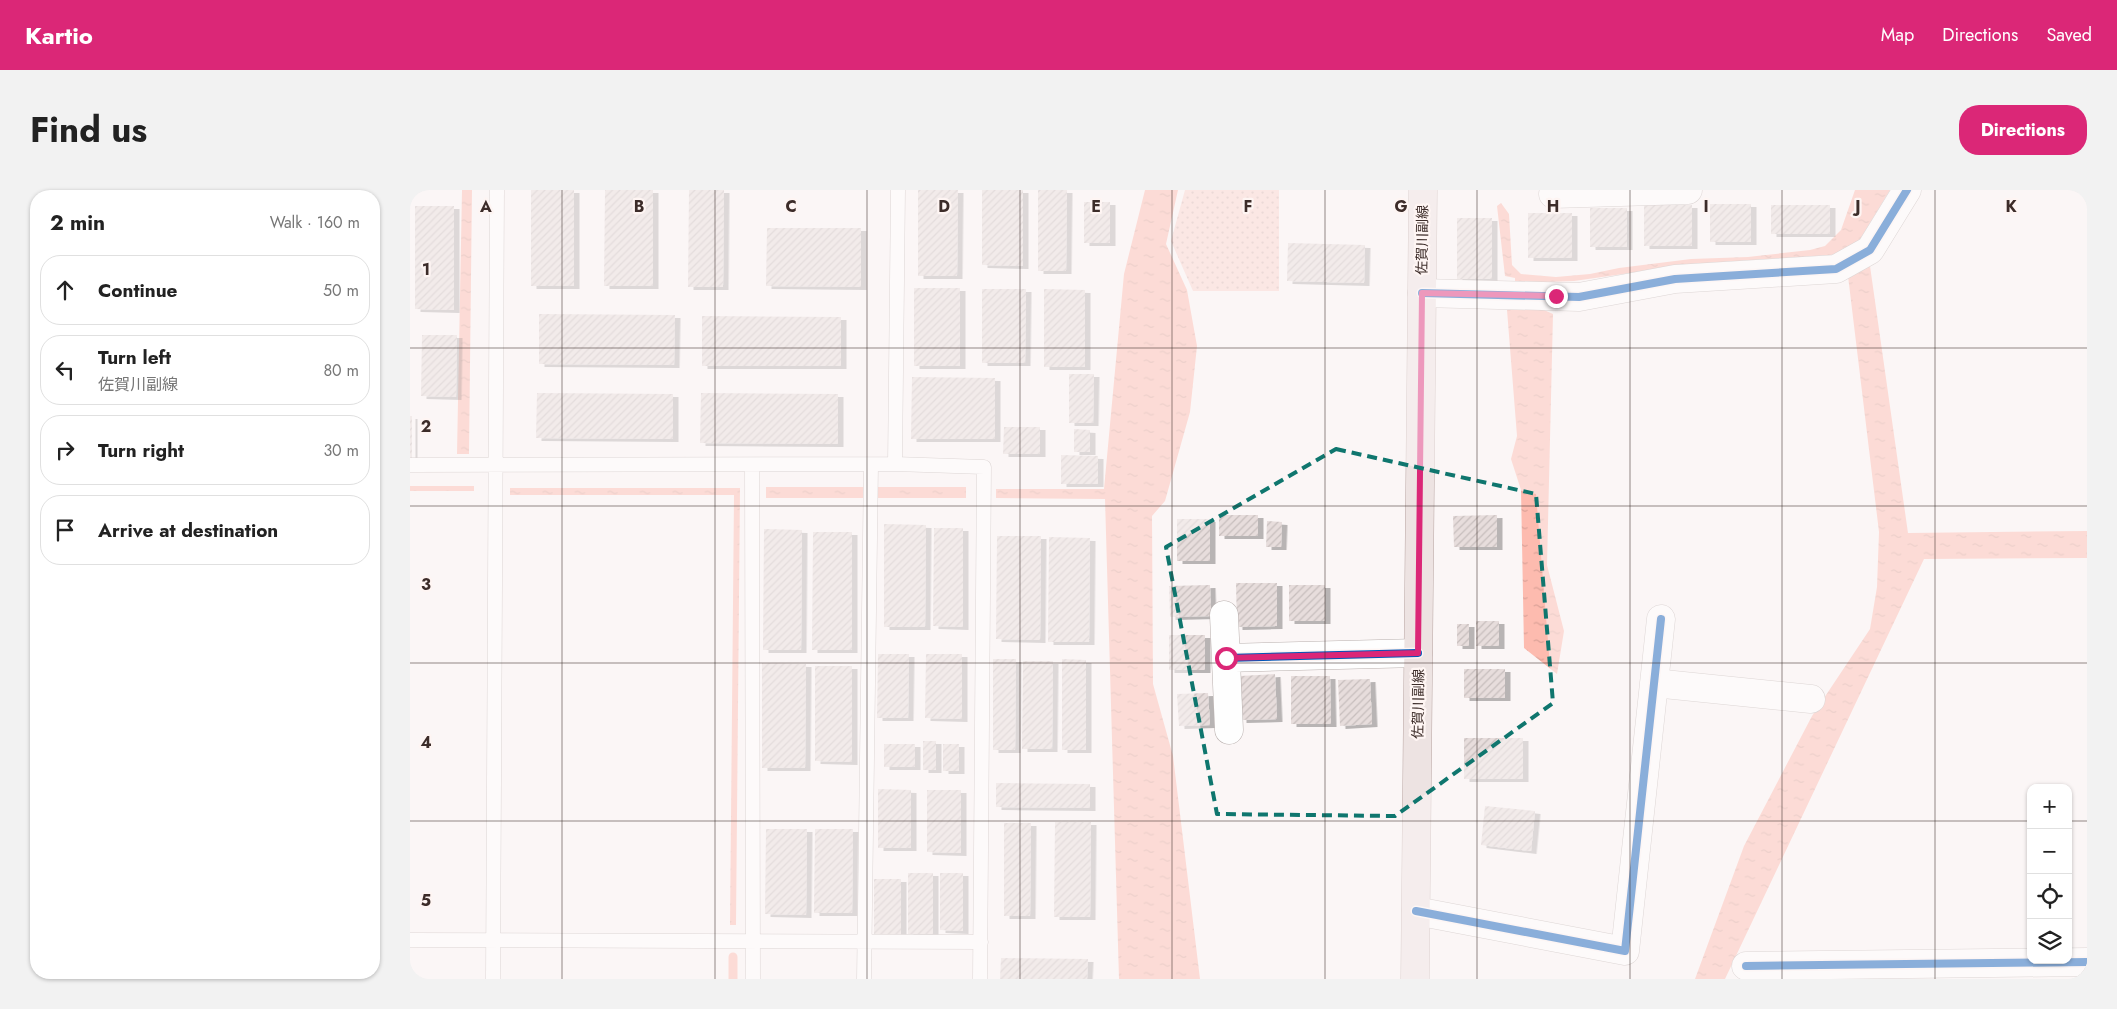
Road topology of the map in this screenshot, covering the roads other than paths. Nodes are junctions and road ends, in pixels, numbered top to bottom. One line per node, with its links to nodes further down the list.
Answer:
1 (497, 190): 10 (lane)
2 (898, 190): 8 (lane)
3 (1423, 190): 7 (main road, 佐賀川副線)
4 (1672, 190): 6 (street)
5 (1907, 190): 7 (street)
6 (1553, 194)
7 (1422, 293): 15 (main road, 佐賀川副線)
8 (895, 464): 12 (lane); 25 (lane)
9 (410, 465): 10 (lane)
10 (496, 465): 11 (lane); 22 (lane)
11 (752, 465): 12 (lane); 23 (lane)
12 (871, 465): 24 (lane)
13 (1224, 616): 16 (street)
14 (1661, 619): 17 (street)
15 (1418, 653): 16 (street); 20 (main road, 佐賀川副線)
16 (1226, 658): 19 (street)
17 (1654, 683): 18 (street); 20 (street)
18 (1811, 699)
19 (1229, 730)
20 (1416, 911): 32 (main road, 佐賀川副線)
21 (410, 940): 22 (lane)
22 (494, 941): 23 (lane); 28 (lane)
23 (753, 942): 24 (lane); 29 (lane)
24 (865, 942): 25 (lane); 30 (lane)
25 (981, 942): 31 (lane)
26 (2087, 962): 27 (street)
27 (1746, 966)
28 (493, 979)
29 (753, 979)
30 (864, 979)
31 (980, 979)
32 (1415, 979)

